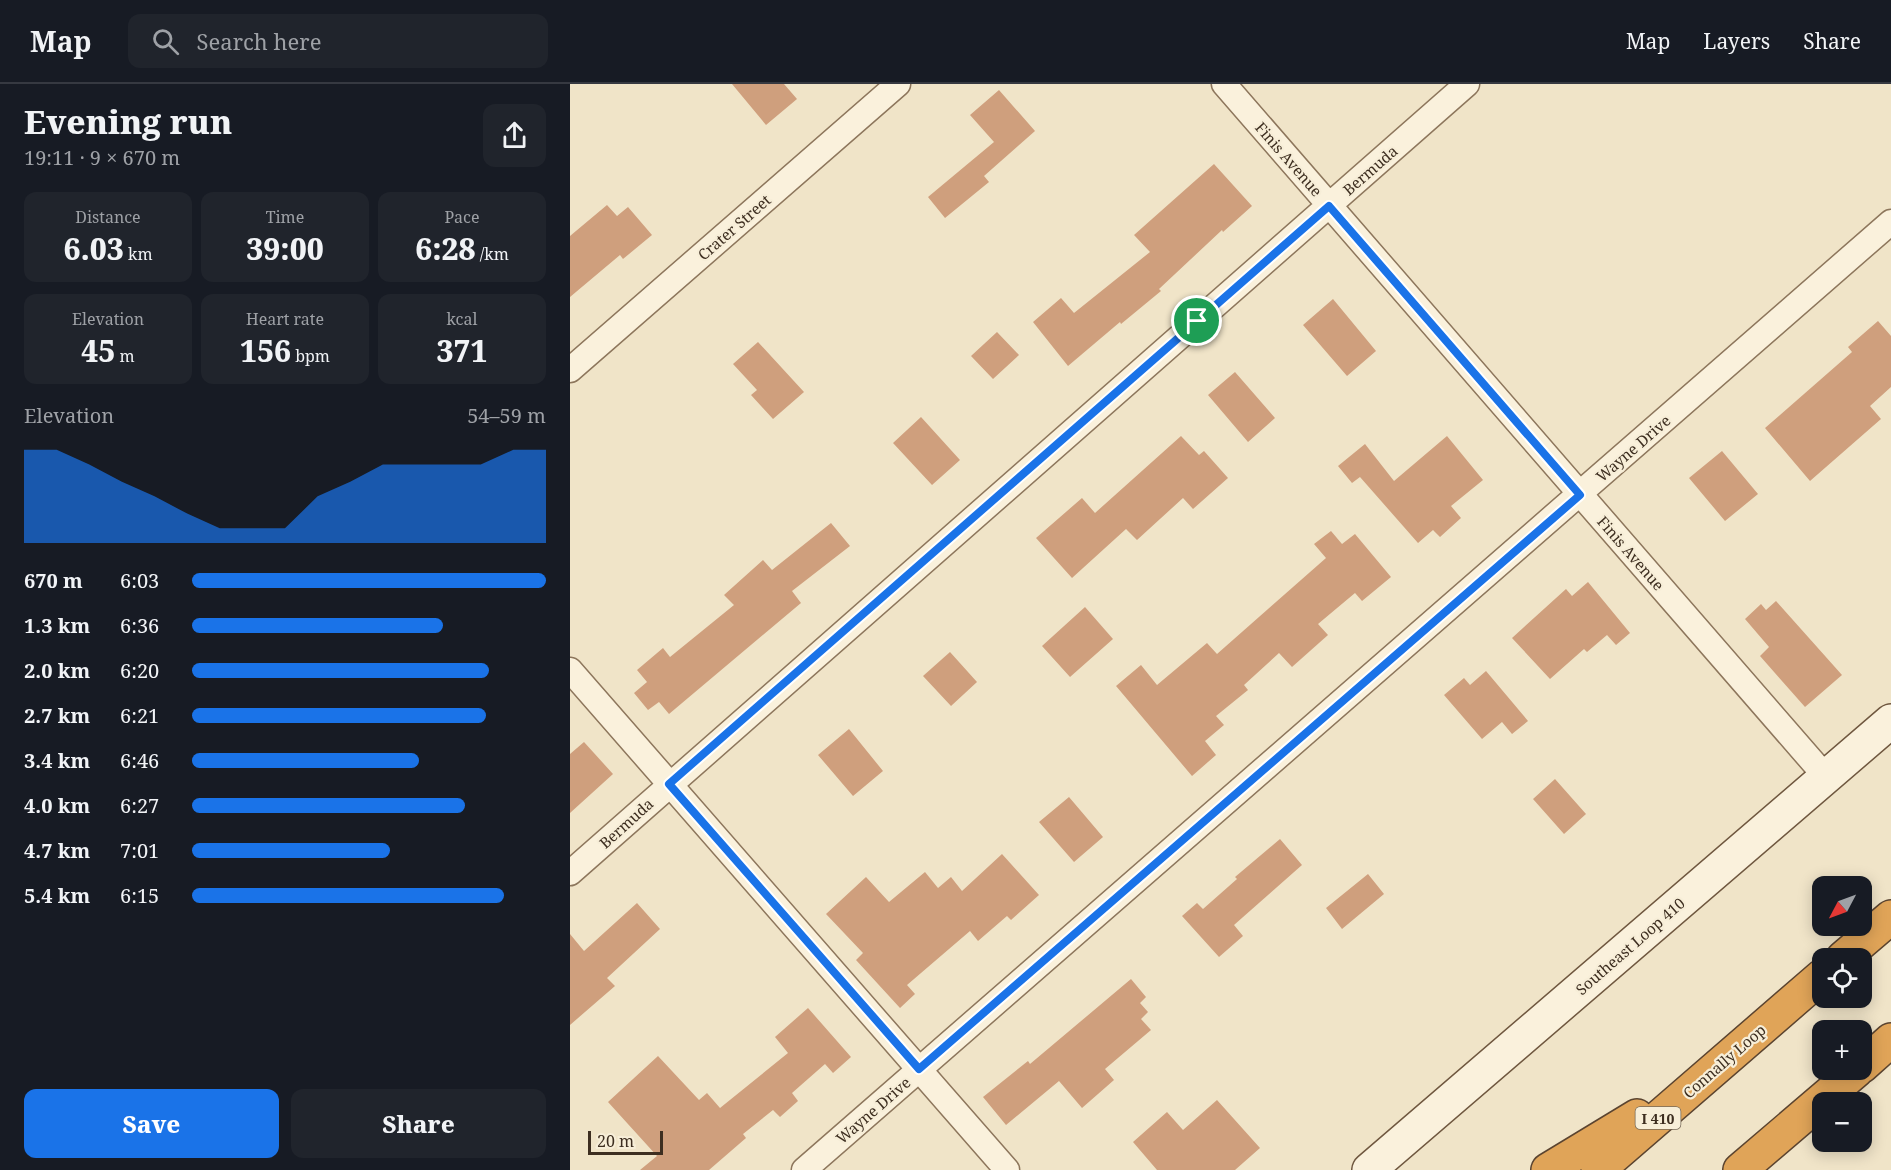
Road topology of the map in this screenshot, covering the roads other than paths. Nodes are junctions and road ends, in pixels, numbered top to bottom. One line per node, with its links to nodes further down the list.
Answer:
1 (898, 84): 6 (street, Crater Street)
2 (1224, 84): 4 (street, Finis Avenue)
3 (1467, 84): 4 (street, Bermuda)
4 (1329, 206): 7 (street, Finis Avenue); 11 (street, Bermuda)
5 (1891, 222): 7 (street, Wayne Drive)
6 (570, 370)
7 (1580, 495): 10 (street, Finis Avenue); 19 (street, Wayne Drive)
8 (570, 670): 11 (street)
9 (1891, 721): 10 (main road, Southeast Loop 410)
10 (1826, 777): 23 (main road, Southeast Loop 410)
11 (669, 784): 12 (street, Bermuda); 19 (street)
12 (570, 873)
13 (1891, 917): 14 (highway)
14 (1855, 948)
15 (1812, 985): 18 (highway, Connally Loop / I 410)
16 (1891, 1040): 17 (highway)
17 (1872, 1057)
18 (1717, 1066): 24 (highway); 25 (highway, Connally Loop / I 410)
19 (919, 1069): 21 (street, Wayne Drive); 22 (street)
20 (1845, 1080): 26 (highway)
21 (804, 1170)
22 (1007, 1170)
23 (1369, 1170)
24 (1548, 1170)
25 (1598, 1170)
26 (1740, 1170)

